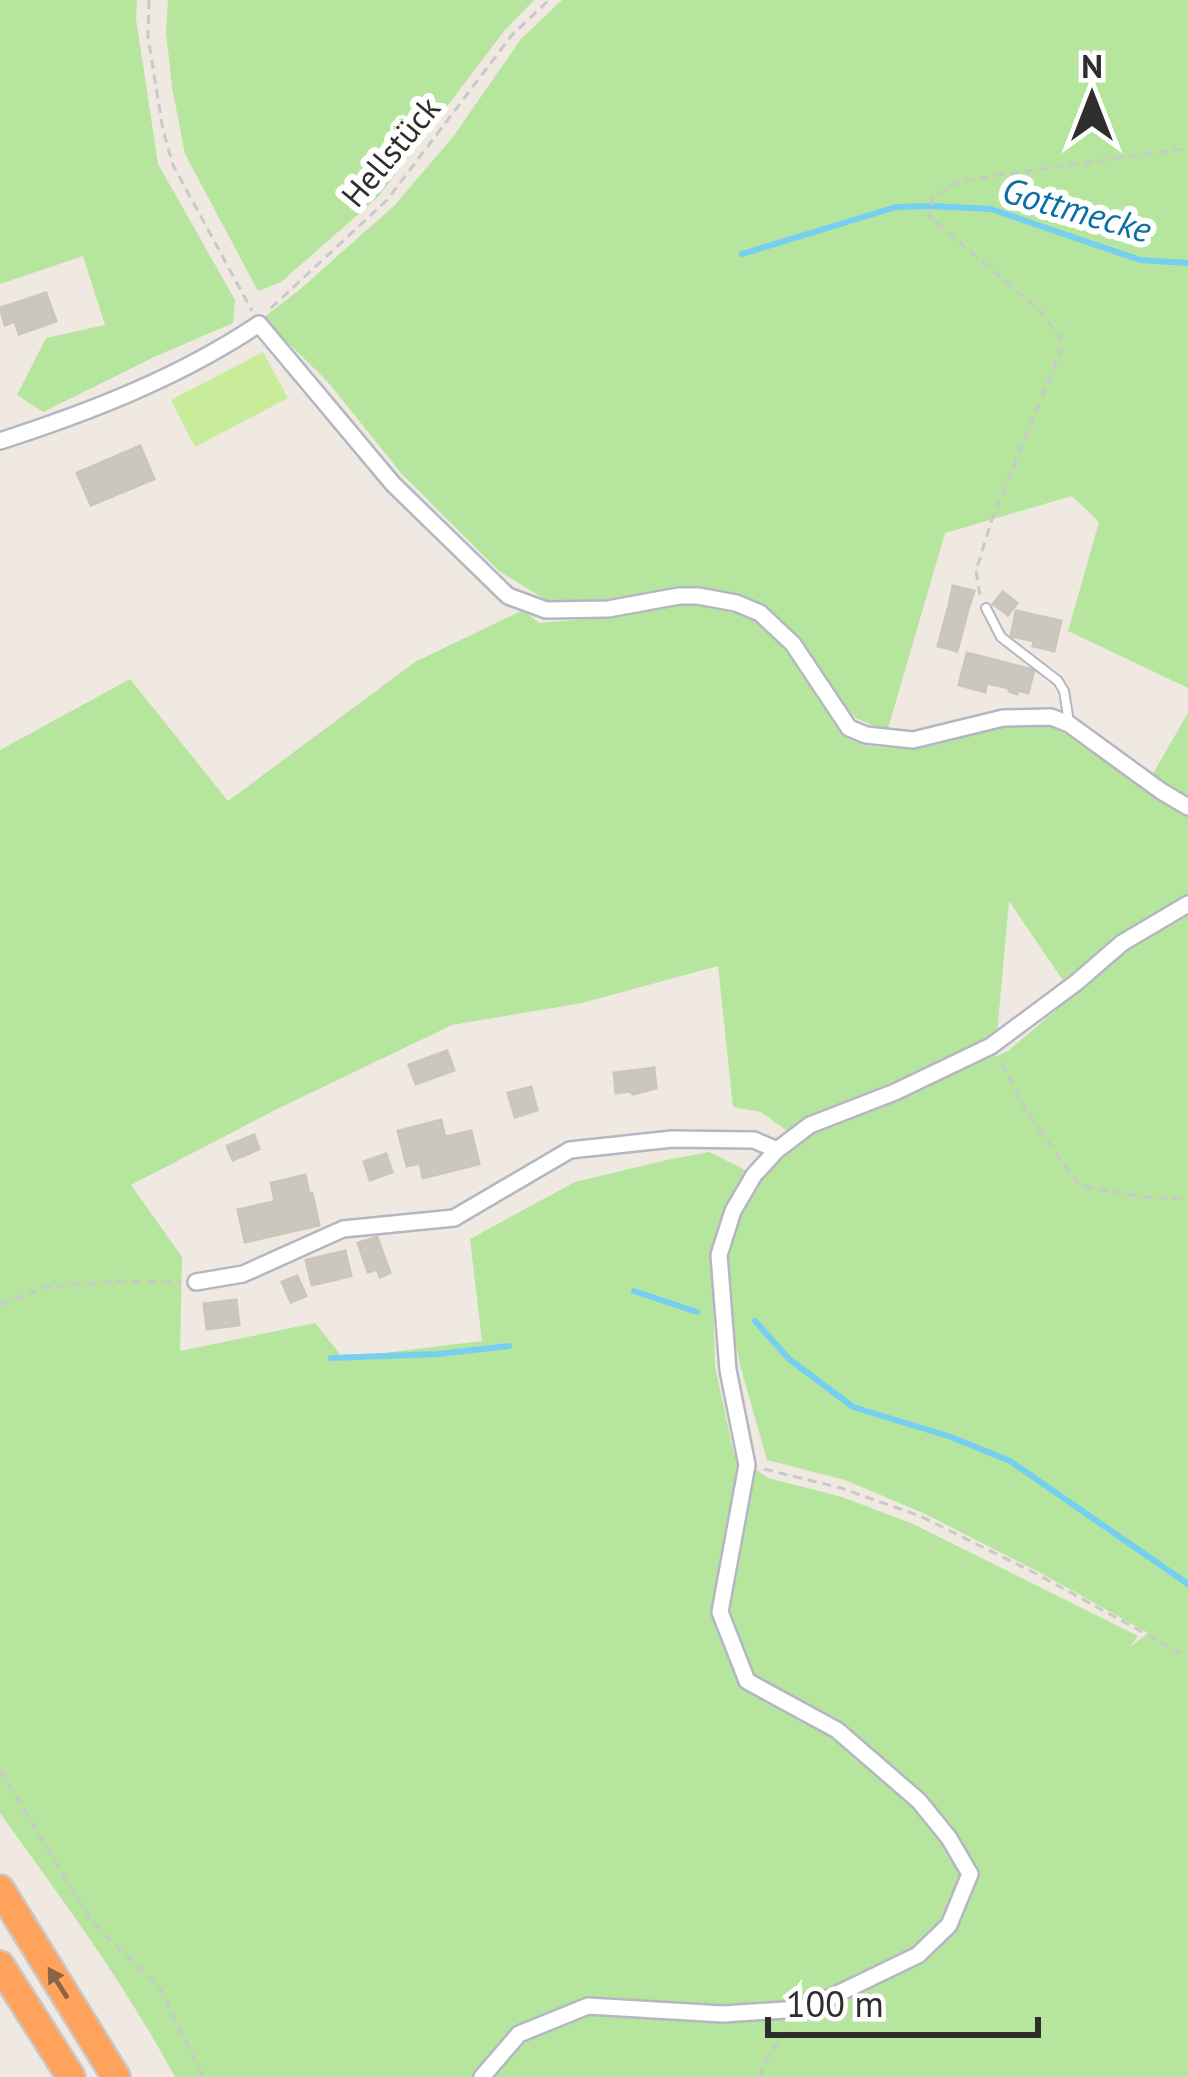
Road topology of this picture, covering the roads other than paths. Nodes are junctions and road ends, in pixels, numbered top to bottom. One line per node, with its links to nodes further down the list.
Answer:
1 (0, 441): 3 (street)
2 (986, 608): 3 (lane)
3 (1069, 724): 4 (street)
4 (1188, 807)
5 (1188, 904): 6 (street)
6 (777, 1150): 7 (street); 12 (street)
7 (196, 1282)
8 (0, 1889): 11 (highway, one-way to 8)
9 (0, 1965): 10 (highway)
10 (71, 2077)
11 (116, 2077)
12 (482, 2077)

